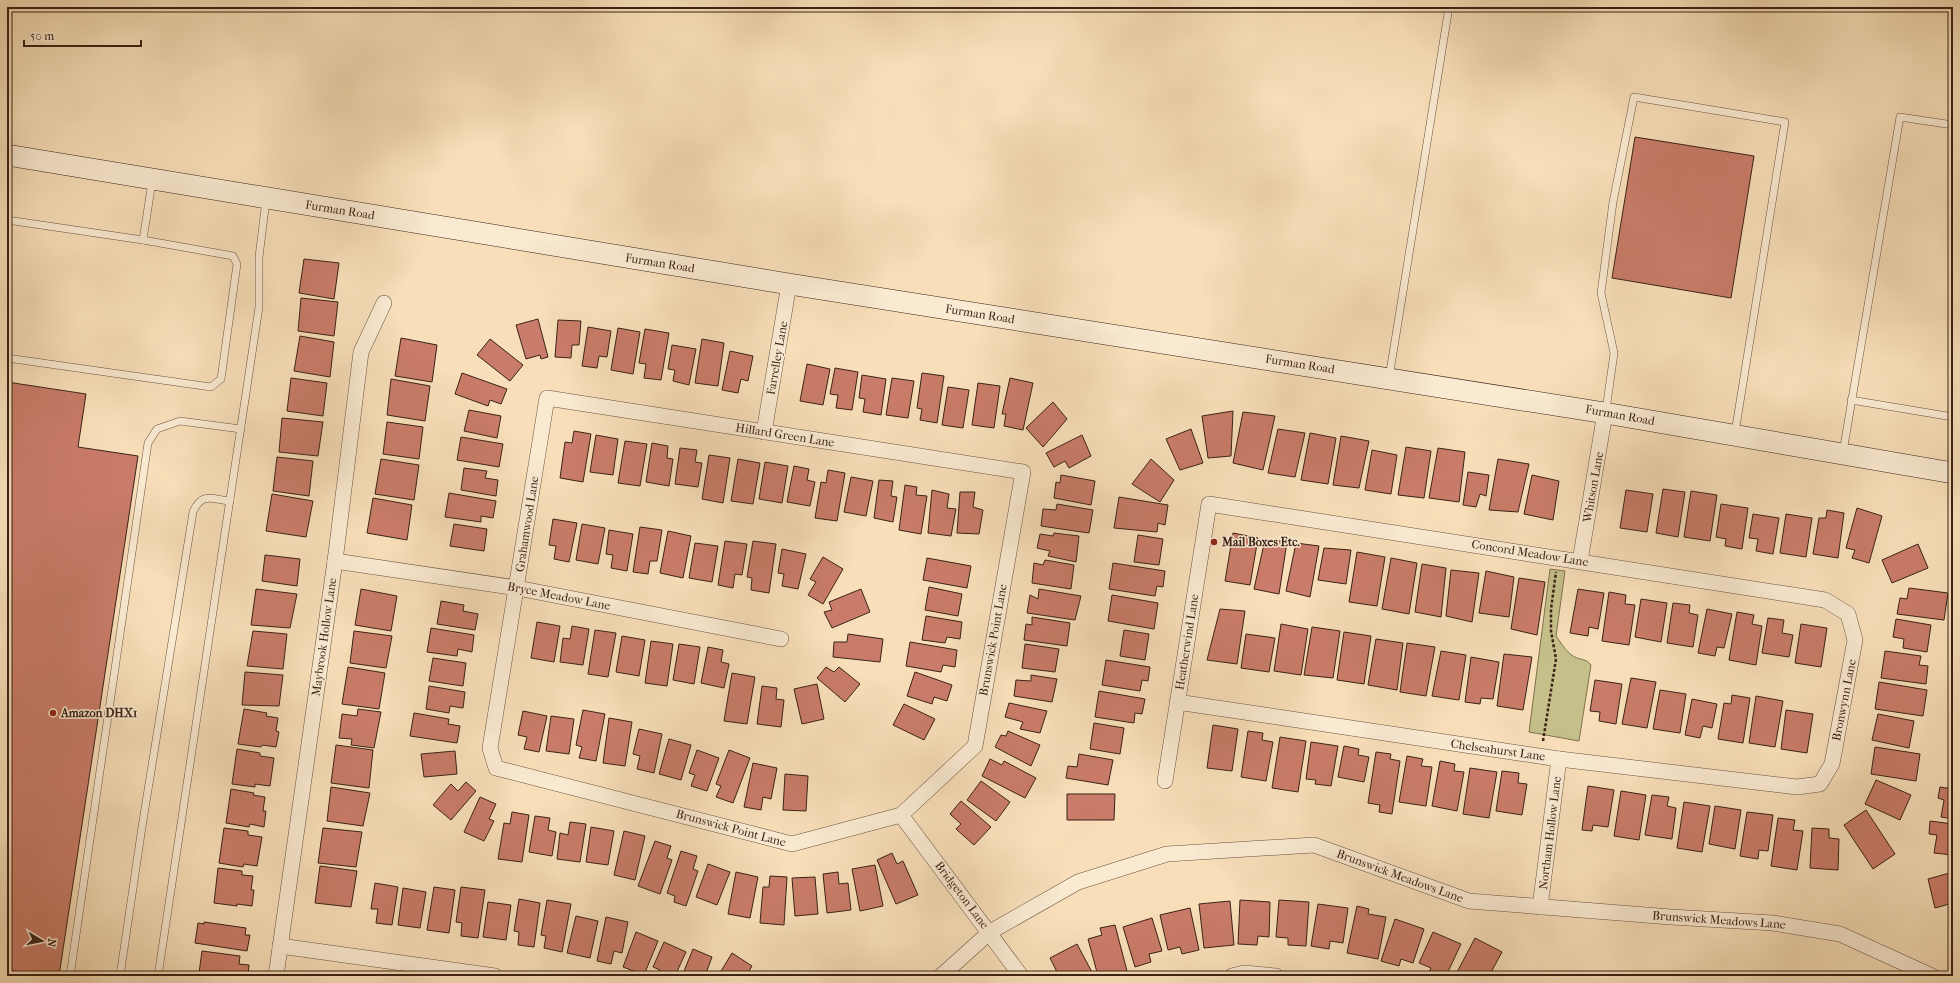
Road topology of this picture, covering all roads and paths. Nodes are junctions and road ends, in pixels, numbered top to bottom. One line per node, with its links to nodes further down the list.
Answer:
1 (1449, 7): 11 (lane)
2 (1953, 125): 13 (lane)
3 (7, 156): 4 (street, Furman Road)
4 (153, 179): 5 (street, Furman Road); 7 (lane)
5 (266, 198): 8 (street, Furman Road); 16 (lane)
6 (7, 220): 7 (lane)
7 (143, 240): 10 (lane)
8 (789, 284): 11 (street, Furman Road); 17 (street, Farrelley Lane)
9 (384, 303): 25 (street, Maybrook Hollow Lane)
10 (7, 358)
11 (1389, 378): 14 (street, Furman Road)
12 (547, 398): 17 (street, Hillard Green Lane); 27 (street, Grahamwood Lane)
13 (1851, 400): 15 (lane); 19 (lane)
14 (1605, 413): 18 (street, Furman Road); 18 (lane); 26 (street, Whitson Lane)
15 (1953, 417)
16 (241, 429): 22 (lane); 40 (lane)
17 (764, 432): 20 (street, Hillard Green Lane)
18 (1735, 435): 19 (street, Furman Road)
19 (1842, 454): 21 (street, Furman Road)
20 (1023, 472): 36 (street, Brunswick Point Lane)
21 (1953, 473)
22 (230, 501): 41 (lane); 42 (lane)
23 (1209, 504): 24 (street, Concord Meadow Lane); 30 (street, Heatherwind Lane)
24 (1559, 558): 26 (street, Concord Meadow Lane); 31 (path)
25 (335, 560): 27 (street, Bryce Meadow Lane); 39 (street, Maybrook Hollow Lane)
26 (1580, 561): 28 (street, Concord Meadow Lane)
27 (517, 588): 29 (street, Bryce Meadow Lane); 33 (street, Grahamwood Lane)
28 (1848, 614): 35 (street, Bronwynn Lane)
29 (781, 639)
30 (1177, 702): 31 (street, Chelseahurst Lane); 34 (street, Heatherwind Lane)
31 (1540, 756): 32 (street, Chelseahurst Lane)
32 (1559, 759): 35 (street, Chelseahurst Lane); 37 (street, Northam Hollow Lane)
33 (496, 768): 36 (street, Brunswick Point Lane)
34 (1165, 781)
35 (1820, 784)
36 (901, 814): 38 (street, Bridgeton Lane)
37 (1540, 907): 38 (street, Brunswick Meadows Lane); 49 (street, Brunswick Meadows Lane)
38 (990, 932): 45 (street, Brunswick Meadows Lane); 46 (street, Bridgeton Lane)
39 (280, 946): 43 (street, Maybrook Hollow Lane); 44 (street)
40 (70, 976)
41 (120, 976)
42 (158, 976)
43 (276, 976)
44 (495, 976)
45 (941, 976)
46 (1021, 976)
47 (1232, 976): 48 (street)
48 (1276, 976)
49 (1932, 976)

